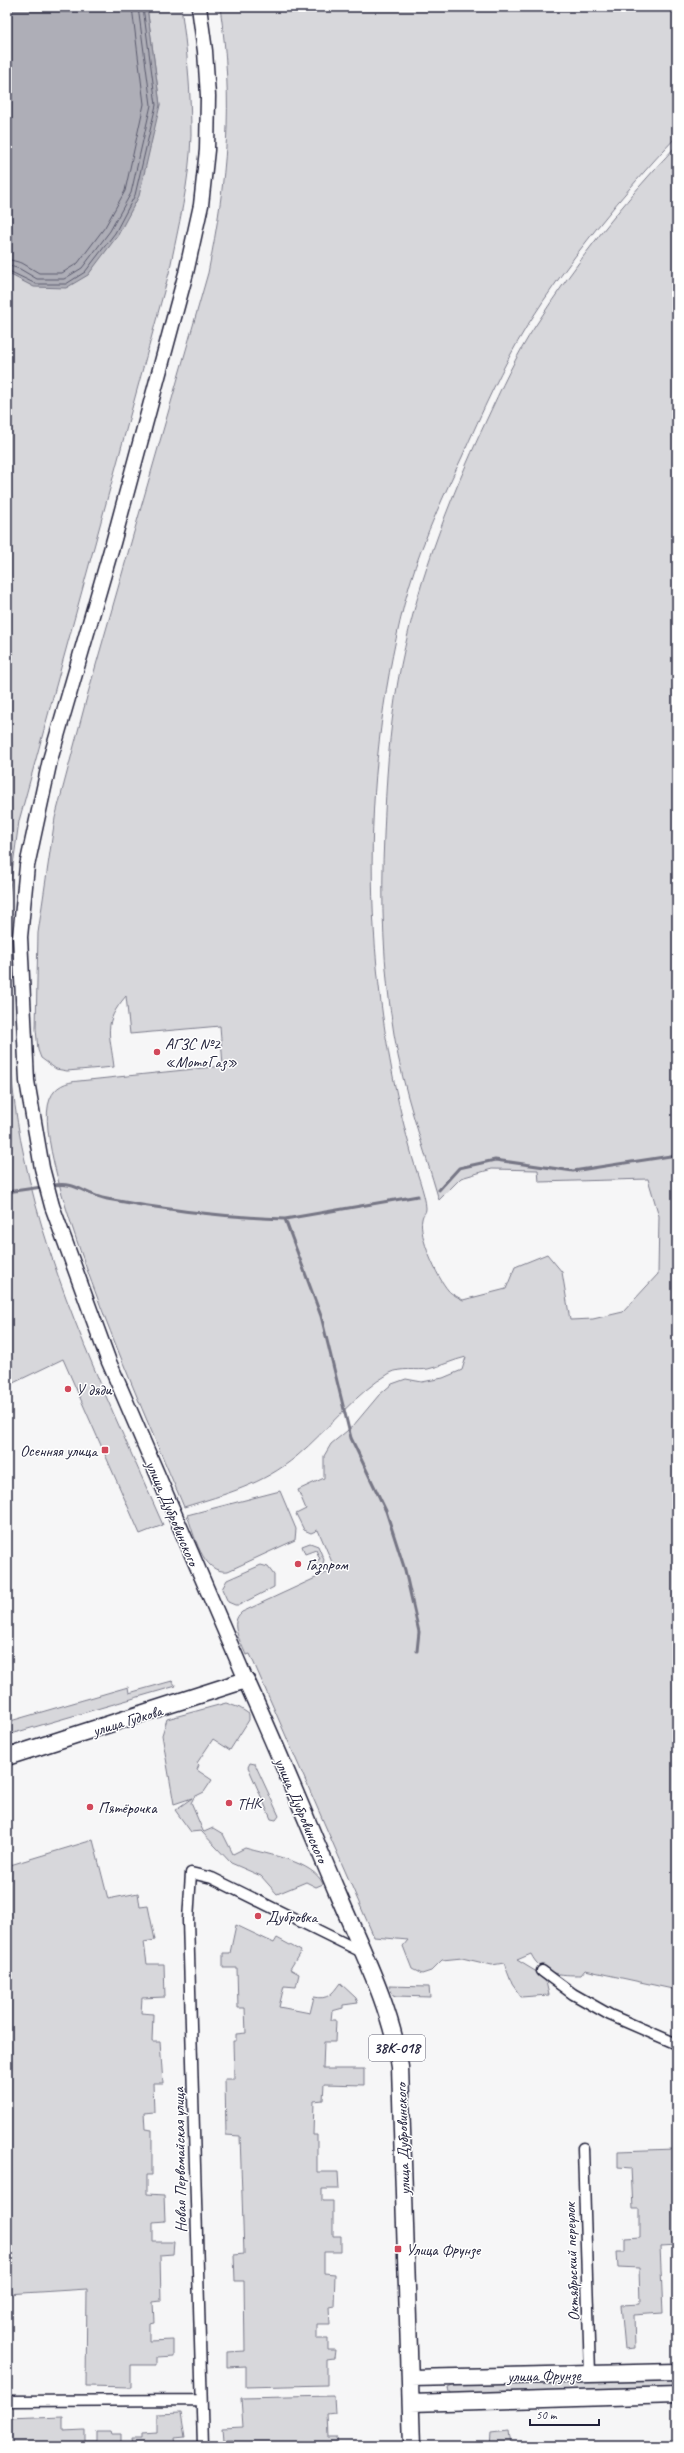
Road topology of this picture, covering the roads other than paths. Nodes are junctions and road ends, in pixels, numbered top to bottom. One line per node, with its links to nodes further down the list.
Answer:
1 (199, 7): 2 (main road, улица Дубровинского / 38К-018)
2 (246, 1680): 3 (main road, улица Гудкова); 4 (main road, улица Дубровинского / 38К-018)
3 (7, 1757)
4 (362, 1952): 10 (main road, улица Дубровинского / 38К-018); 12 (street, Новая Первомайская улица)
5 (542, 1971): 6 (street)
6 (677, 2044)
7 (583, 2148): 9 (street, Октябрьский переулок)
8 (677, 2372): 9 (main road, улица Фрунзе)
9 (590, 2374): 10 (main road, улица Фрунзе)
10 (411, 2378): 14 (main road, улица Дубровинского / 38К-018)
11 (677, 2396): 14 (main road, улица Фрунзе)
12 (200, 2400): 13 (street); 15 (street, Новая Первомайская улица)
13 (7, 2401)
14 (411, 2403): 16 (main road, улица Дубровинского / 38К-018)
15 (203, 2446)
16 (412, 2446)

